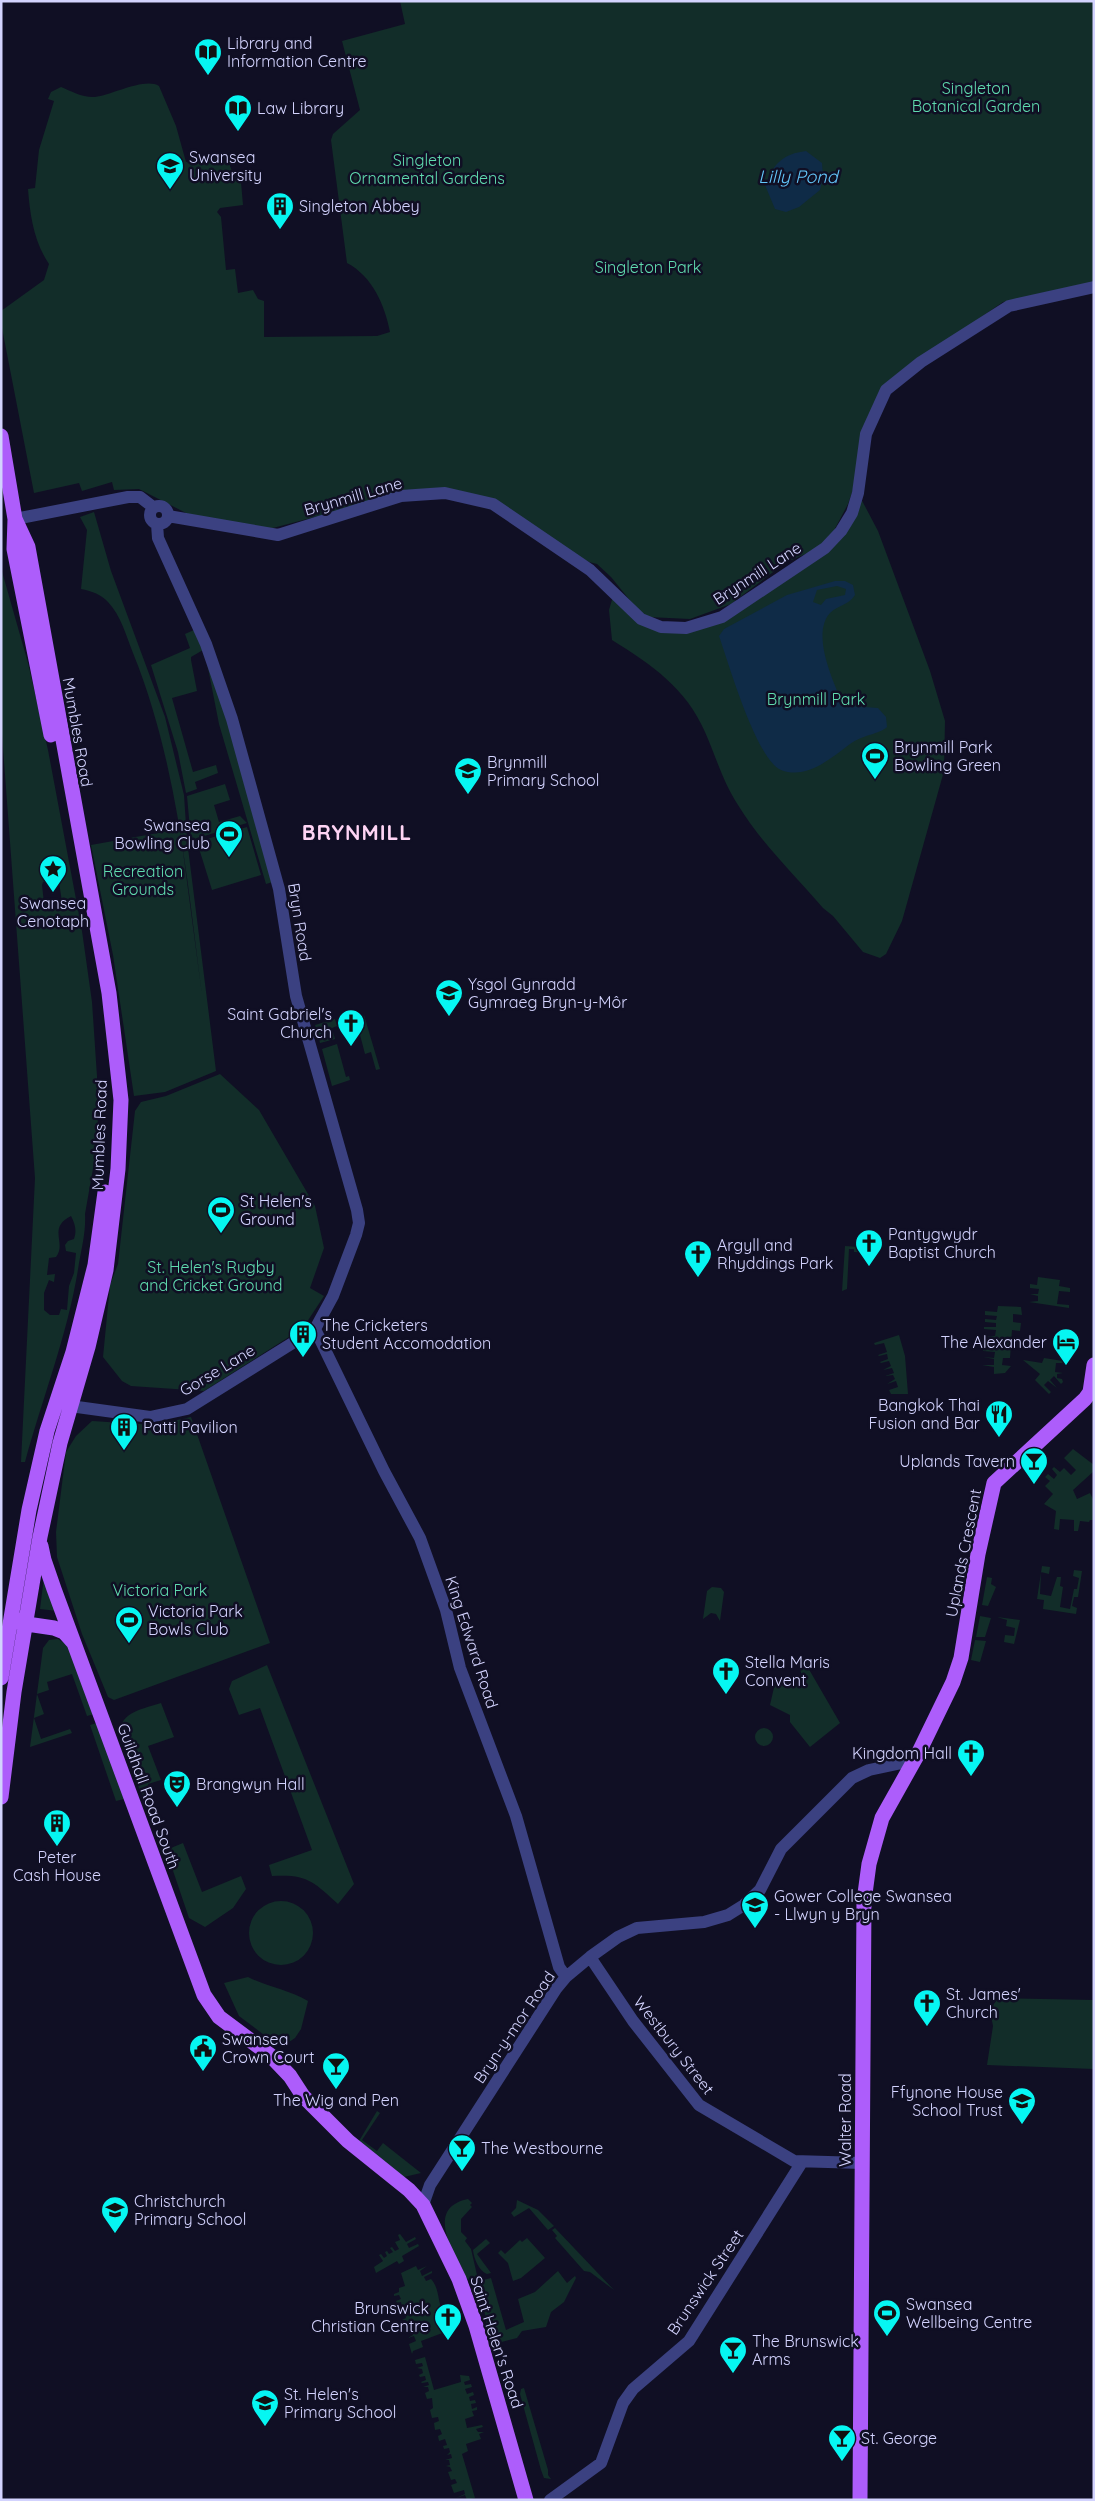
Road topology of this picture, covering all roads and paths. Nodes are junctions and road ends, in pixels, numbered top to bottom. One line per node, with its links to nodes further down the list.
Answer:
1 (1094, 287): 4 (street, Brynmill Lane)
2 (1, 436): 5 (main road, Mumbles Road)
3 (153, 507): 4 (street, Brynmill Lane); 5 (street, Brynmill Lane); 6 (street)
4 (168, 516): 6 (street)
5 (15, 519): 7 (main road, Mumbles Road)
6 (157, 524): 8 (street, Bryn Road)
7 (113, 1169): 11 (main road, Mumbles Road); 13 (main road, Mumbles Road)
8 (315, 1329): 11 (street, Gorse Lane); 25 (street, King Edward Road)
9 (1094, 1365): 10 (main road)
10 (1092, 1390): 21 (main road, Uplands Crescent)
11 (70, 1406): 12 (main road, Mumbles Road)
12 (40, 1537): 14 (main road, Mumbles Road); 15 (main road, Guildhall Road South)
13 (14, 1595): 14 (main road); 18 (main road, Mumbles Road)
14 (24, 1619): 15 (main road); 16 (main road); 18 (main road); 19 (main road, Mumbles Road)
15 (67, 1621): 17 (main road, Guildhall Road South)
16 (45, 1627): 17 (main road); 19 (main road)
17 (76, 1645): 26 (main road, Guildhall Road South)
18 (6, 1650): 20 (main road)
19 (19, 1661): 23 (main road, Mumbles Road)
20 (1, 1678)
21 (919, 1752): 22 (main road, Walter Road)
22 (910, 1768): 24 (street, Bryn-y-mor Road); 28 (main road, Walter Road)
23 (1, 1797)
24 (590, 1957): 25 (street, Bryn-y-mor Road); 27 (street, Westbury Street)
25 (566, 1977): 29 (street, Bryn-y-mor Road)
26 (204, 1995): 29 (main road, Saint Helen's Road)
27 (802, 2162): 28 (street, Westbury Street); 31 (street, Brunswick Street)
28 (862, 2163): 32 (main road, Walter Road)
29 (423, 2205): 30 (main road, Saint Helen's Road)
30 (526, 2500)
31 (550, 2500)
32 (860, 2500)

